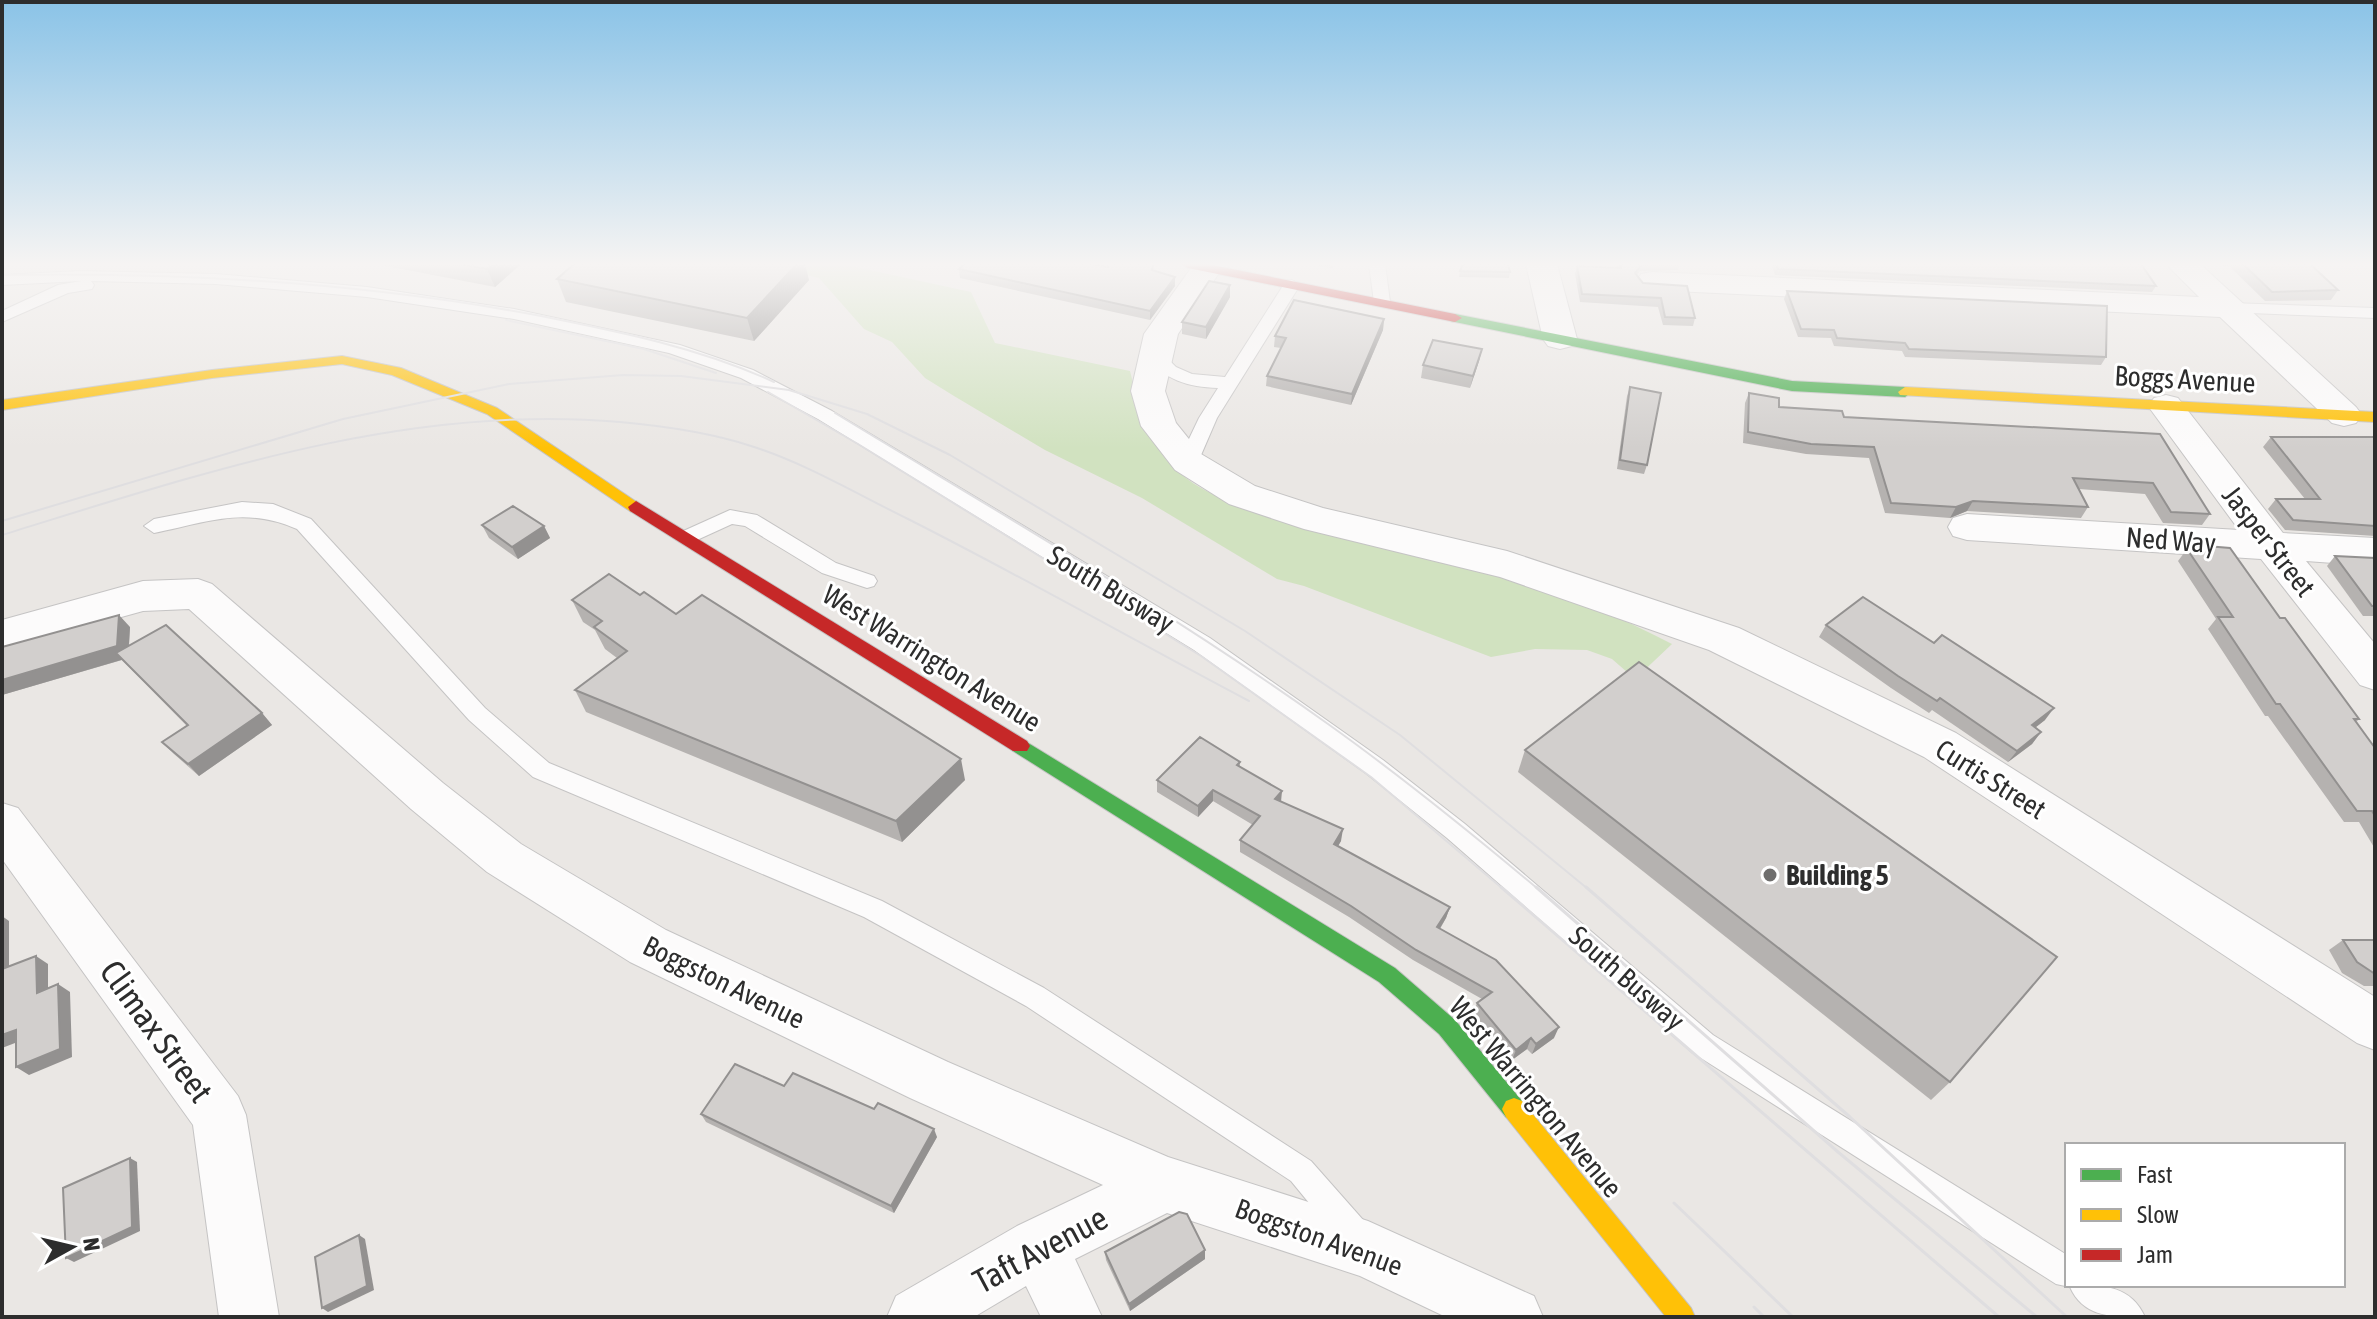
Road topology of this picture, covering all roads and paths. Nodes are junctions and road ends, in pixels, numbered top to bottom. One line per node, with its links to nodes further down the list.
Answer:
1 (556, 326): 27 (lane, South Busway)
2 (1166, 326): 8 (street, Curtis Street)
3 (1267, 326): 9 (lane)
4 (1495, 326): 7 (main road, Boggs Avenue)
5 (1557, 326): 7 (street)
6 (2251, 326): 12 (street)
7 (1560, 339): 11 (main road, Boggs Avenue)
8 (1154, 355): 9 (lane); 13 (street, Curtis Street)
9 (1232, 382): 13 (lane)
10 (2, 405): 16 (main road, West Warrington Avenue)
11 (2166, 406): 12 (main road, Boggs Avenue); 17 (street, Jasper Street)
12 (2360, 416)
13 (1188, 462): 23 (street, Curtis Street)
14 (154, 526): 26 (lane)
15 (1967, 527): 17 (street, Ned Way)
16 (686, 538): 19 (lane); 33 (main road, West Warrington Avenue)
17 (2272, 546): 18 (street, Ned Way); 21 (street, Jasper Street)
18 (2375, 552)
19 (867, 581)
20 (2, 635): 24 (street, Boggston Avenue)
21 (2375, 674)
22 (2, 822): 29 (street, Climax Street)
23 (2375, 1026)
24 (1165, 1184): 25 (street, Taft Avenue); 26 (street, Boggston Avenue)
25 (1038, 1247): 30 (street, Taft Avenue); 31 (street)
26 (1368, 1250): 32 (street, Boggston Avenue)
27 (2065, 1272)
28 (2088, 1287): 34 (lane)
29 (249, 1317)
30 (917, 1317)
31 (1072, 1317)
32 (1513, 1317)
33 (1682, 1317)
34 (2129, 1317)

